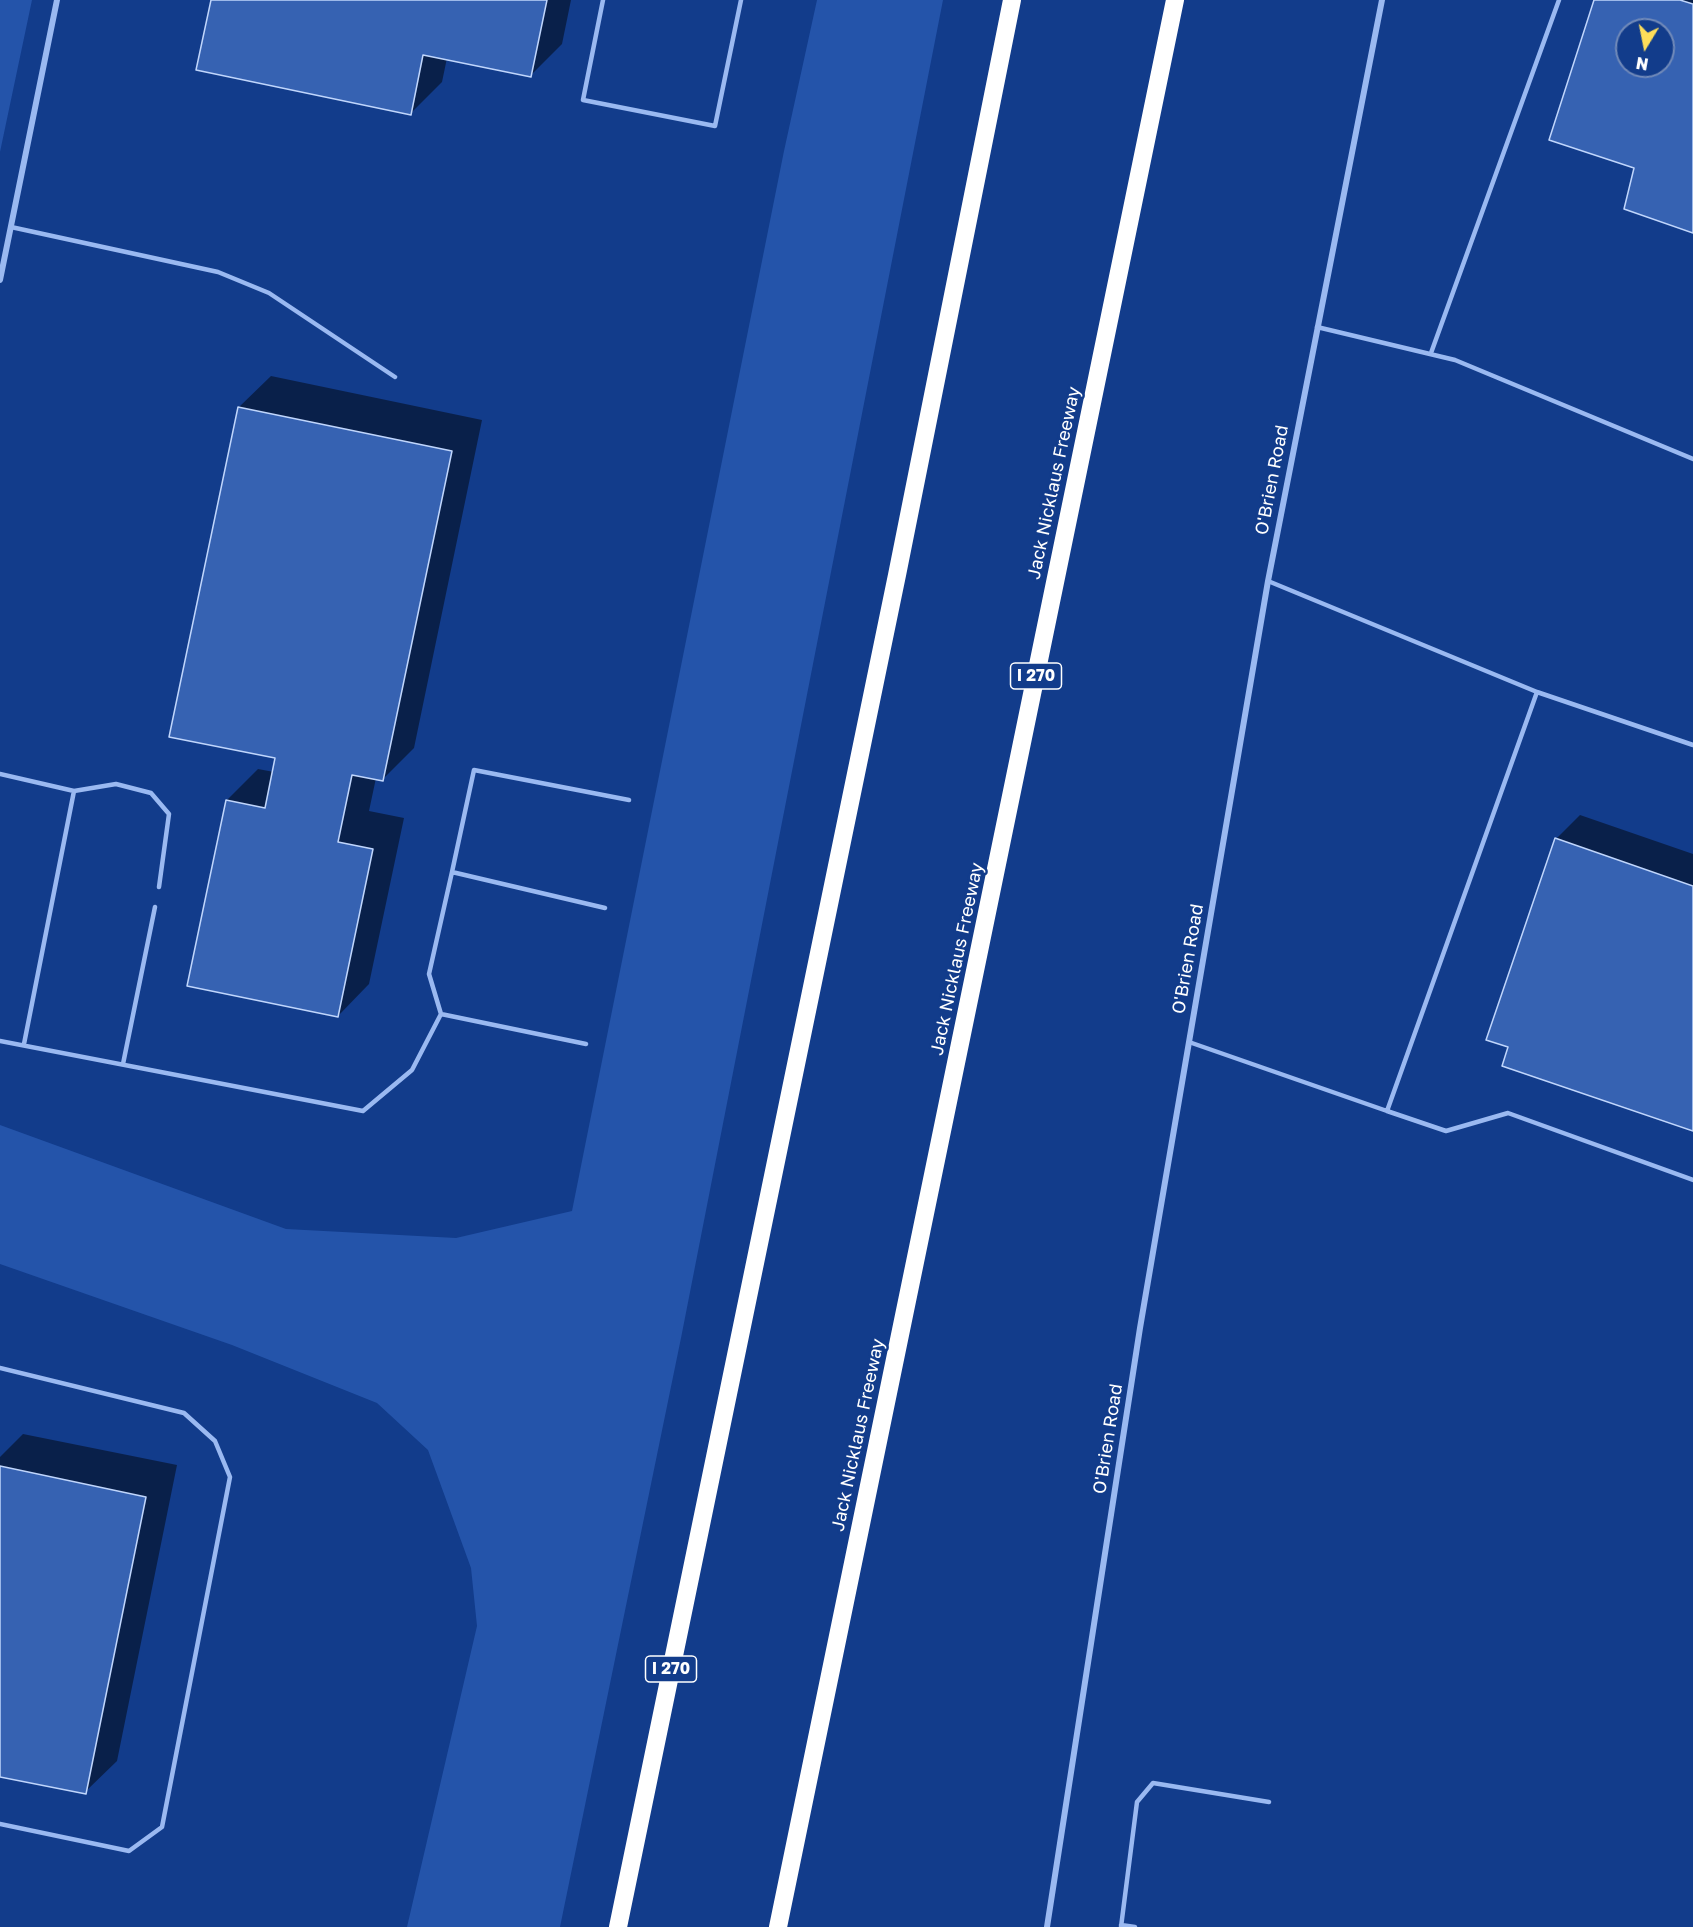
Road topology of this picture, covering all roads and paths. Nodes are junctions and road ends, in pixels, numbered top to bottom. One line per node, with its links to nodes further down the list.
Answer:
1 (57, 0): 8 (street)
2 (603, 0): 3 (lane)
3 (741, 0)
4 (1012, 0): 36 (highway, I 270)
5 (1175, 0): 37 (highway, Jack Nicklaus Freeway / I 270)
6 (1382, 0): 10 (street, O'Brien Road)
7 (1559, 0): 11 (lane)
8 (11, 227): 9 (street); 12 (lane)
9 (0, 280)
10 (1317, 327): 11 (lane); 14 (street, O'Brien Road)
11 (1431, 353): 13 (lane)
12 (395, 377)
13 (1693, 459)
14 (1268, 581): 15 (lane); 26 (street, O'Brien Road)
15 (1537, 692): 16 (lane); 30 (lane)
16 (1693, 745)
17 (0, 774): 18 (lane)
18 (74, 791): 21 (lane); 27 (lane)
19 (629, 800): 20 (lane)
20 (452, 872): 23 (lane); 24 (lane)
21 (159, 887)
22 (155, 907): 29 (lane)
23 (605, 908)
24 (441, 1014): 28 (lane); 29 (lane)
25 (0, 1041): 27 (lane)
26 (1189, 1042): 30 (lane); 38 (street, O'Brien Road)
27 (24, 1044): 29 (lane)
28 (586, 1044)
29 (123, 1064)
30 (1387, 1111): 31 (lane)
31 (1693, 1180)
32 (0, 1368): 34 (lane)
33 (1269, 1802): 35 (lane)
34 (0, 1824)
35 (1121, 1926): 39 (lane)
36 (618, 1927)
37 (778, 1927)
38 (1047, 1927)
39 (1135, 1927)

